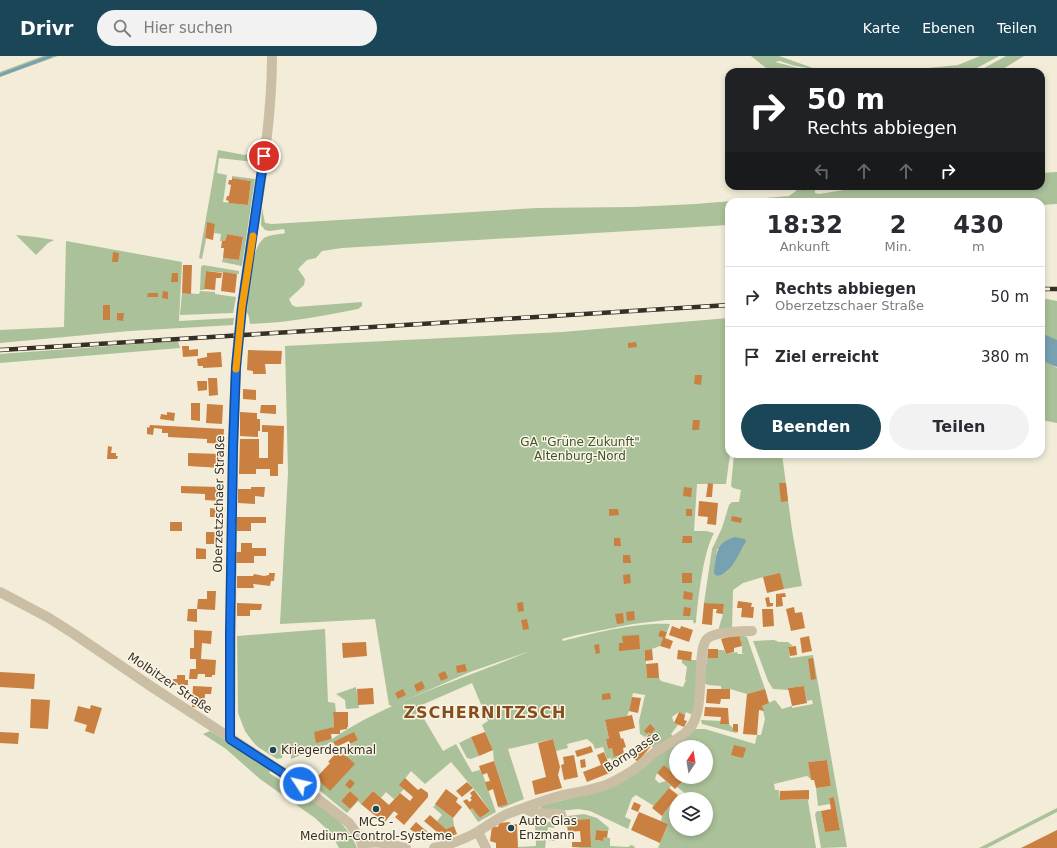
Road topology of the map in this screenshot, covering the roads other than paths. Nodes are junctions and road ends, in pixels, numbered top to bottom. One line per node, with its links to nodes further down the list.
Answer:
1 (272, 56): 4 (street, Oberzetzschaer Straße)
2 (0, 592): 4 (street, Molbitzer Straße)
3 (752, 631): 5 (street, Borngasse)
4 (230, 739): 8 (street, Molbitzer Straße)
5 (524, 808): 6 (street); 7 (street, Borngasse)
6 (562, 818)
7 (478, 832): 10 (street, Borngasse); 11 (street)
8 (363, 846): 9 (street)
9 (406, 848)
10 (434, 848)
11 (486, 848)

